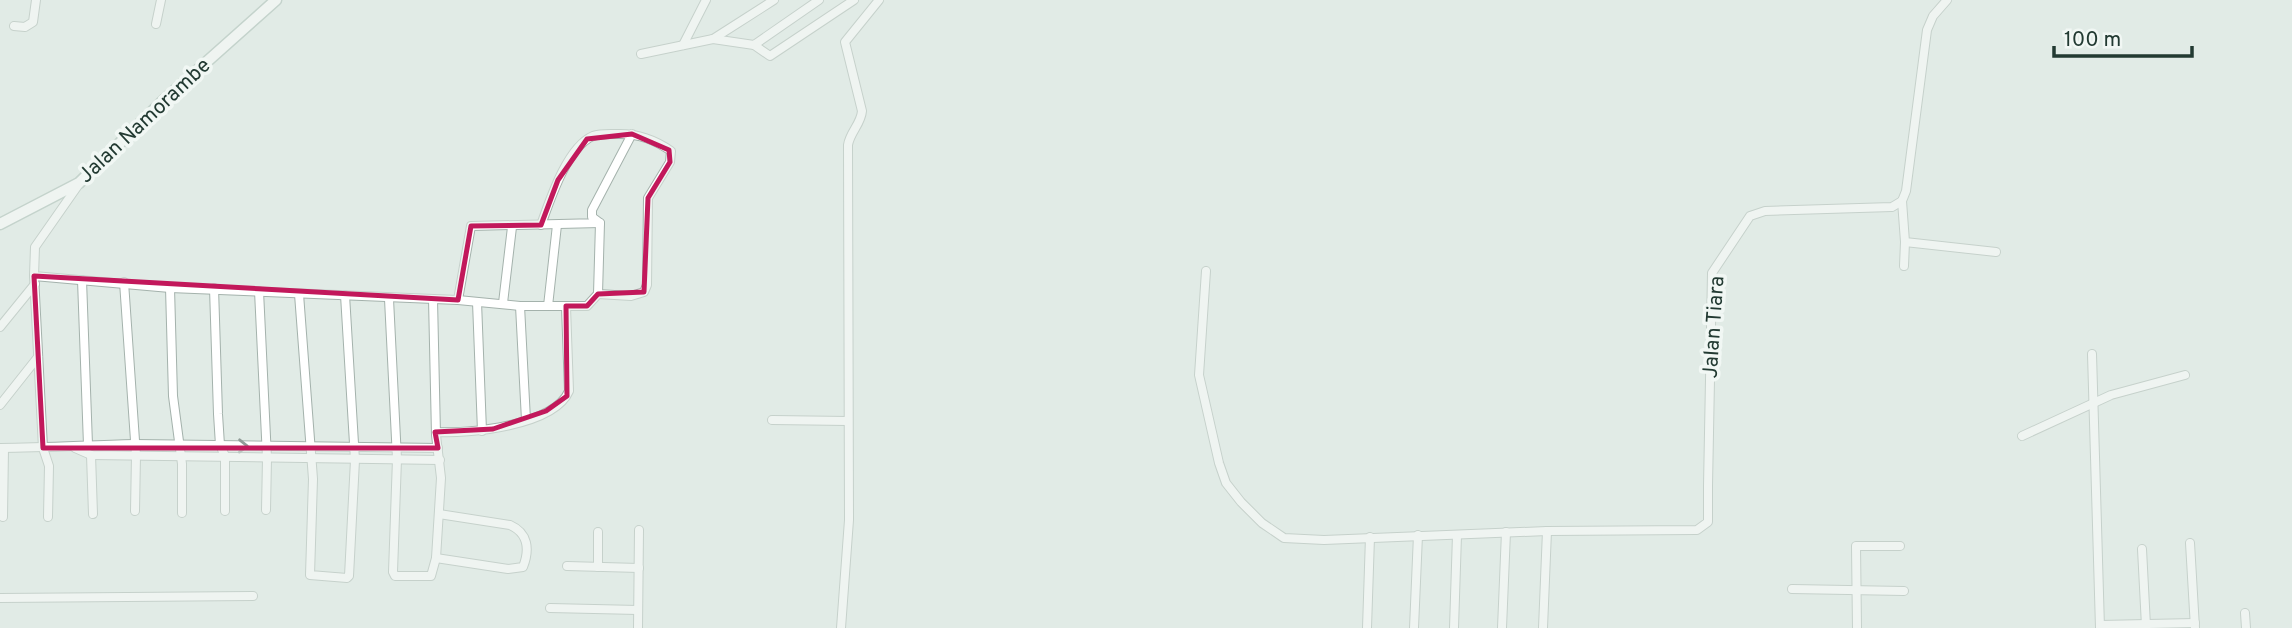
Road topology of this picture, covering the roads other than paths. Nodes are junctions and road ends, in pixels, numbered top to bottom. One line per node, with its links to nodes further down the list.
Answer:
1 (36, 0): 11 (street)
2 (160, 0): 10 (street)
3 (276, 0): 17 (main road, Jalan Namorambe)
4 (706, 0): 14 (street)
5 (774, 0): 12 (street)
6 (818, 0): 13 (street)
7 (854, 0): 13 (street)
8 (879, 0): 53 (street)
9 (1947, 0): 18 (street)
10 (156, 24)
11 (13, 26)
12 (713, 39): 13 (street); 14 (street)
13 (754, 45)
14 (682, 46): 15 (street)
15 (641, 54)
16 (632, 134): 19 (street); 21 (street); 35 (street)
17 (79, 183): 20 (main road, Jalan Namorambe); 28 (street)
18 (1902, 201): 24 (street); 87 (street, Jalan Tiara)
19 (600, 223): 22 (street); 35 (street)
20 (0, 224)
21 (541, 225): 22 (street); 23 (street)
22 (557, 225): 43 (street)
23 (512, 227): 39 (street); 41 (street)
24 (1905, 242): 25 (street); 26 (street)
25 (1996, 252)
26 (1904, 266)
27 (1206, 271): 92 (street)
28 (34, 280): 29 (street); 45 (street); 47 (street)
29 (82, 280): 30 (street); 59 (street)
30 (124, 282): 31 (street); 57 (street)
31 (170, 288): 32 (street); 58 (street)
32 (214, 288): 33 (street); 60 (street)
33 (259, 291): 34 (street); 61 (street)
34 (299, 294): 36 (street); 62 (street)
35 (597, 294): 44 (street)
36 (345, 295): 37 (street); 63 (street)
37 (389, 299): 38 (street); 64 (street)
38 (433, 299): 39 (street); 55 (street)
39 (458, 300): 40 (street)
40 (477, 302): 41 (street); 54 (street)
41 (503, 303): 42 (street)
42 (520, 306): 43 (street); 52 (street)
43 (548, 306): 44 (street)
44 (566, 307): 52 (street)
45 (0, 327)
46 (2092, 354): 49 (street)
47 (38, 357): 50 (street); 66 (street)
48 (2185, 375): 49 (street)
49 (2094, 403): 56 (street); 110 (street)
50 (0, 405)
51 (772, 419): 53 (street)
52 (526, 420): 54 (street)
53 (848, 421): 112 (street)
54 (482, 431): 55 (street)
55 (436, 432): 68 (street)
56 (2022, 436)
57 (134, 444): 58 (street); 59 (street); 70 (street)
58 (178, 444): 60 (street); 71 (street)
59 (88, 445): 67 (street)
60 (220, 445): 61 (street, one-way to 61); 72 (street)
61 (266, 446): 62 (street); 73 (street)
62 (308, 446): 63 (street); 74 (street)
63 (355, 447): 64 (street); 76 (street)
64 (397, 447): 68 (street); 75 (street)
65 (2, 448): 66 (street); 84 (street)
66 (43, 448): 67 (street); 85 (street)
67 (75, 448): 69 (street)
68 (438, 448): 77 (street)
69 (91, 455): 70 (street); 82 (street)
70 (136, 456): 71 (street); 79 (street)
71 (181, 456): 72 (street); 81 (street)
72 (225, 456): 73 (street); 80 (street)
73 (267, 458): 74 (street); 78 (street)
74 (311, 459): 76 (street); 76 (street)
75 (397, 459): 76 (street); 77 (street); 96 (street)
76 (355, 460)
77 (440, 460): 83 (street)
78 (266, 510)
79 (135, 511)
80 (225, 511)
81 (183, 513)
82 (93, 514)
83 (439, 514): 96 (street); 96 (street)
84 (3, 517)
85 (48, 517)
86 (639, 530): 99 (street)
87 (1547, 531): 89 (street); 117 (street)
88 (597, 532): 98 (street)
89 (1506, 532): 90 (street); 116 (street)
90 (1457, 535): 91 (street); 115 (street)
91 (1418, 536): 92 (street); 114 (street)
92 (1370, 537): 113 (street)
93 (2190, 543): 109 (street)
94 (1900, 546): 101 (street)
95 (2142, 549): 108 (street)
96 (436, 558)
97 (567, 566): 98 (street)
98 (598, 567): 99 (street)
99 (639, 568): 106 (street)
100 (1793, 589): 101 (street)
101 (1856, 590): 102 (street); 118 (street)
102 (1904, 591)
103 (253, 596): 104 (street)
104 (0, 598)
105 (550, 608): 106 (street)
106 (638, 610): 111 (street)
107 (2245, 613): 119 (street)
108 (2146, 626): 109 (street); 110 (street)
109 (2195, 626)
110 (2100, 627)
111 (638, 628)
112 (841, 628)
113 (1367, 628)
114 (1414, 628)
115 (1454, 628)
116 (1502, 628)
117 (1543, 628)
118 (1857, 628)
119 (2246, 628)

